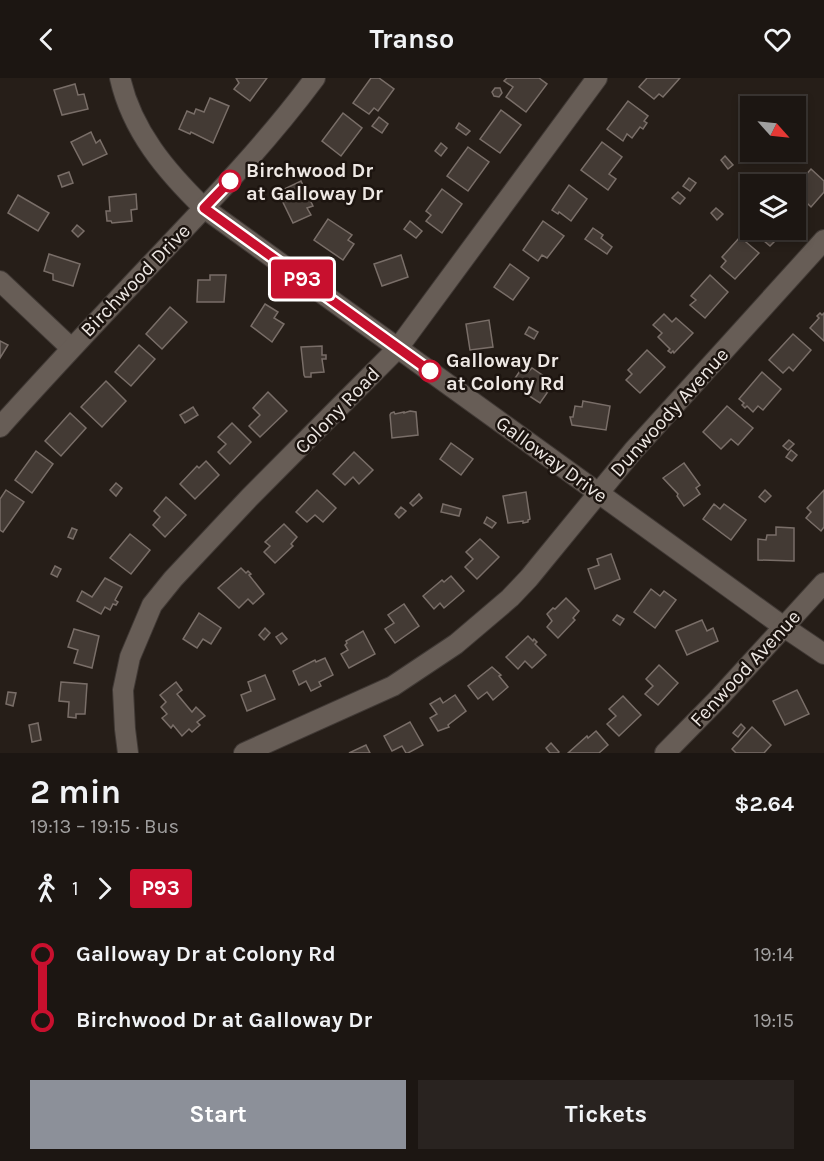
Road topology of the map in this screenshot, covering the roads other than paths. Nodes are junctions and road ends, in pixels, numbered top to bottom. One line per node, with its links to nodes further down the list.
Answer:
1 (120, 78): 4 (street, Galloway Drive)
2 (315, 78): 4 (street, Birchwood Drive)
3 (597, 78): 8 (street, Colony Road)
4 (204, 208): 7 (street, Birchwood Drive); 8 (street, Galloway Drive)
5 (824, 240): 10 (street, Dunwoody Avenue)
6 (0, 280): 7 (street)
7 (71, 348): 9 (street, Birchwood Drive)
8 (398, 348): 10 (street, Galloway Drive); 14 (street, Colony Road)
9 (0, 426)
10 (598, 493): 12 (street, Galloway Drive); 15 (street, Dunwoody Avenue)
11 (824, 583): 12 (street, Fenwood Avenue)
12 (784, 627): 13 (street, Galloway Drive); 16 (street, Fenwood Avenue)
13 (824, 654)
14 (128, 753)
15 (244, 753)
16 (665, 753)

